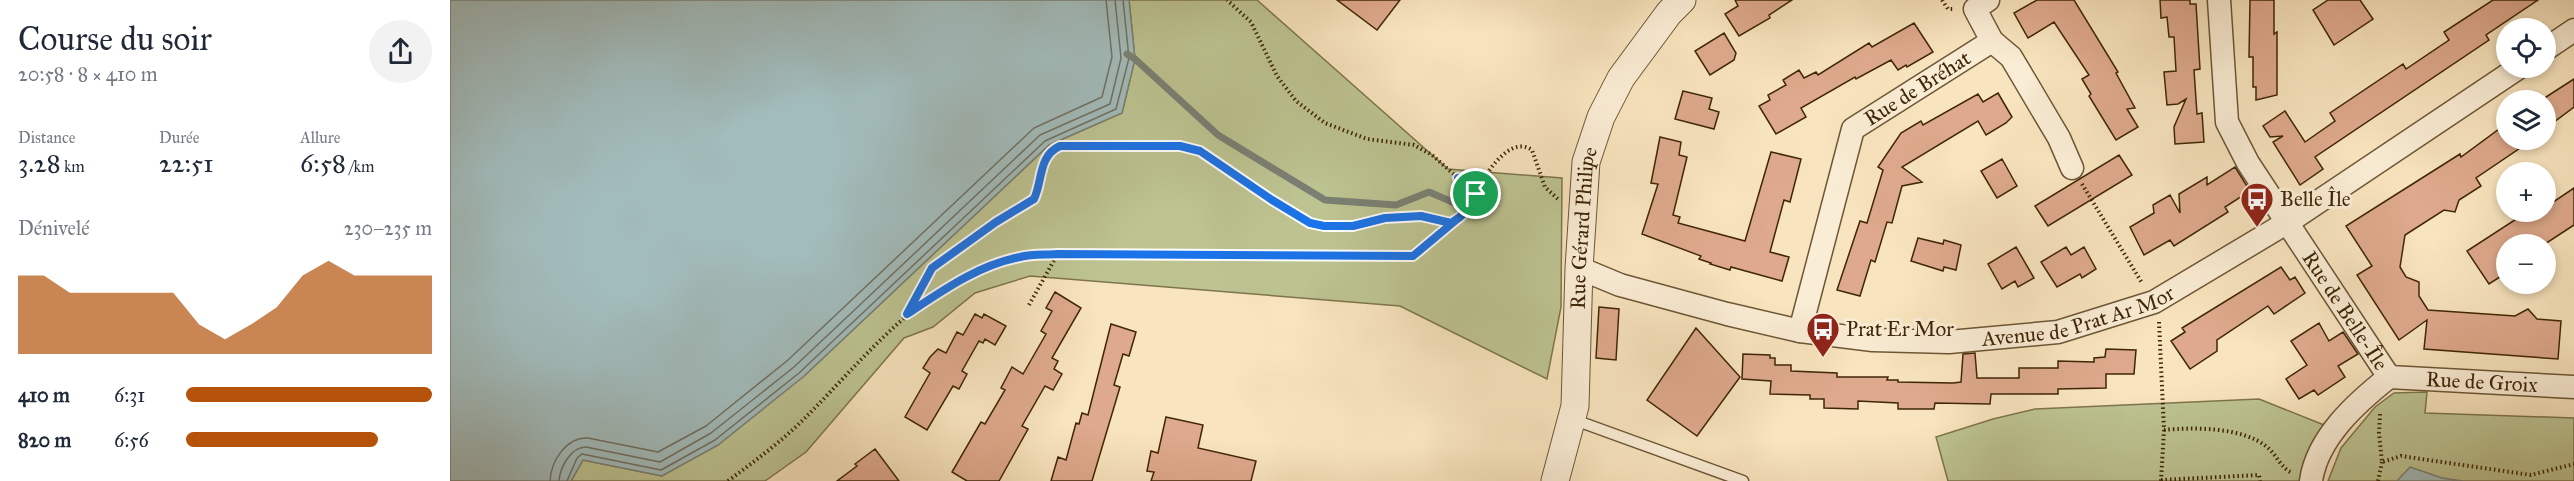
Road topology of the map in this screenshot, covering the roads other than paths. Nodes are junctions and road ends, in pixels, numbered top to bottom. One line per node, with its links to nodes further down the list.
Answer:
1 (1682, 0): 10 (street, Rue Gérard Philipe)
2 (1988, 0): 5 (street, Rue de Bréhat)
3 (2219, 0): 9 (street, Rue de Belle-Île)
4 (2574, 30): 6 (street)
5 (1992, 41): 8 (street); 11 (street, Rue de Bréhat)
6 (2556, 42)
7 (2503, 78): 9 (street, Avenue de Prat Ar Mor)
8 (2072, 168)
9 (2288, 222): 11 (street, Avenue de Prat Ar Mor); 12 (street, Rue de Belle-Île)
10 (1579, 268): 11 (street, Avenue de Prat Ar Mor); 14 (street, Rue Gérard Philipe)
11 (1800, 331)
12 (2381, 383): 13 (street, Rue de Groix); 15 (street, Rue de Belle-Île)
13 (2574, 387)
14 (1572, 419): 16 (street, Rue Gérard Philipe); 17 (lane)
15 (2311, 480)
16 (1555, 481)
17 (1743, 481)

